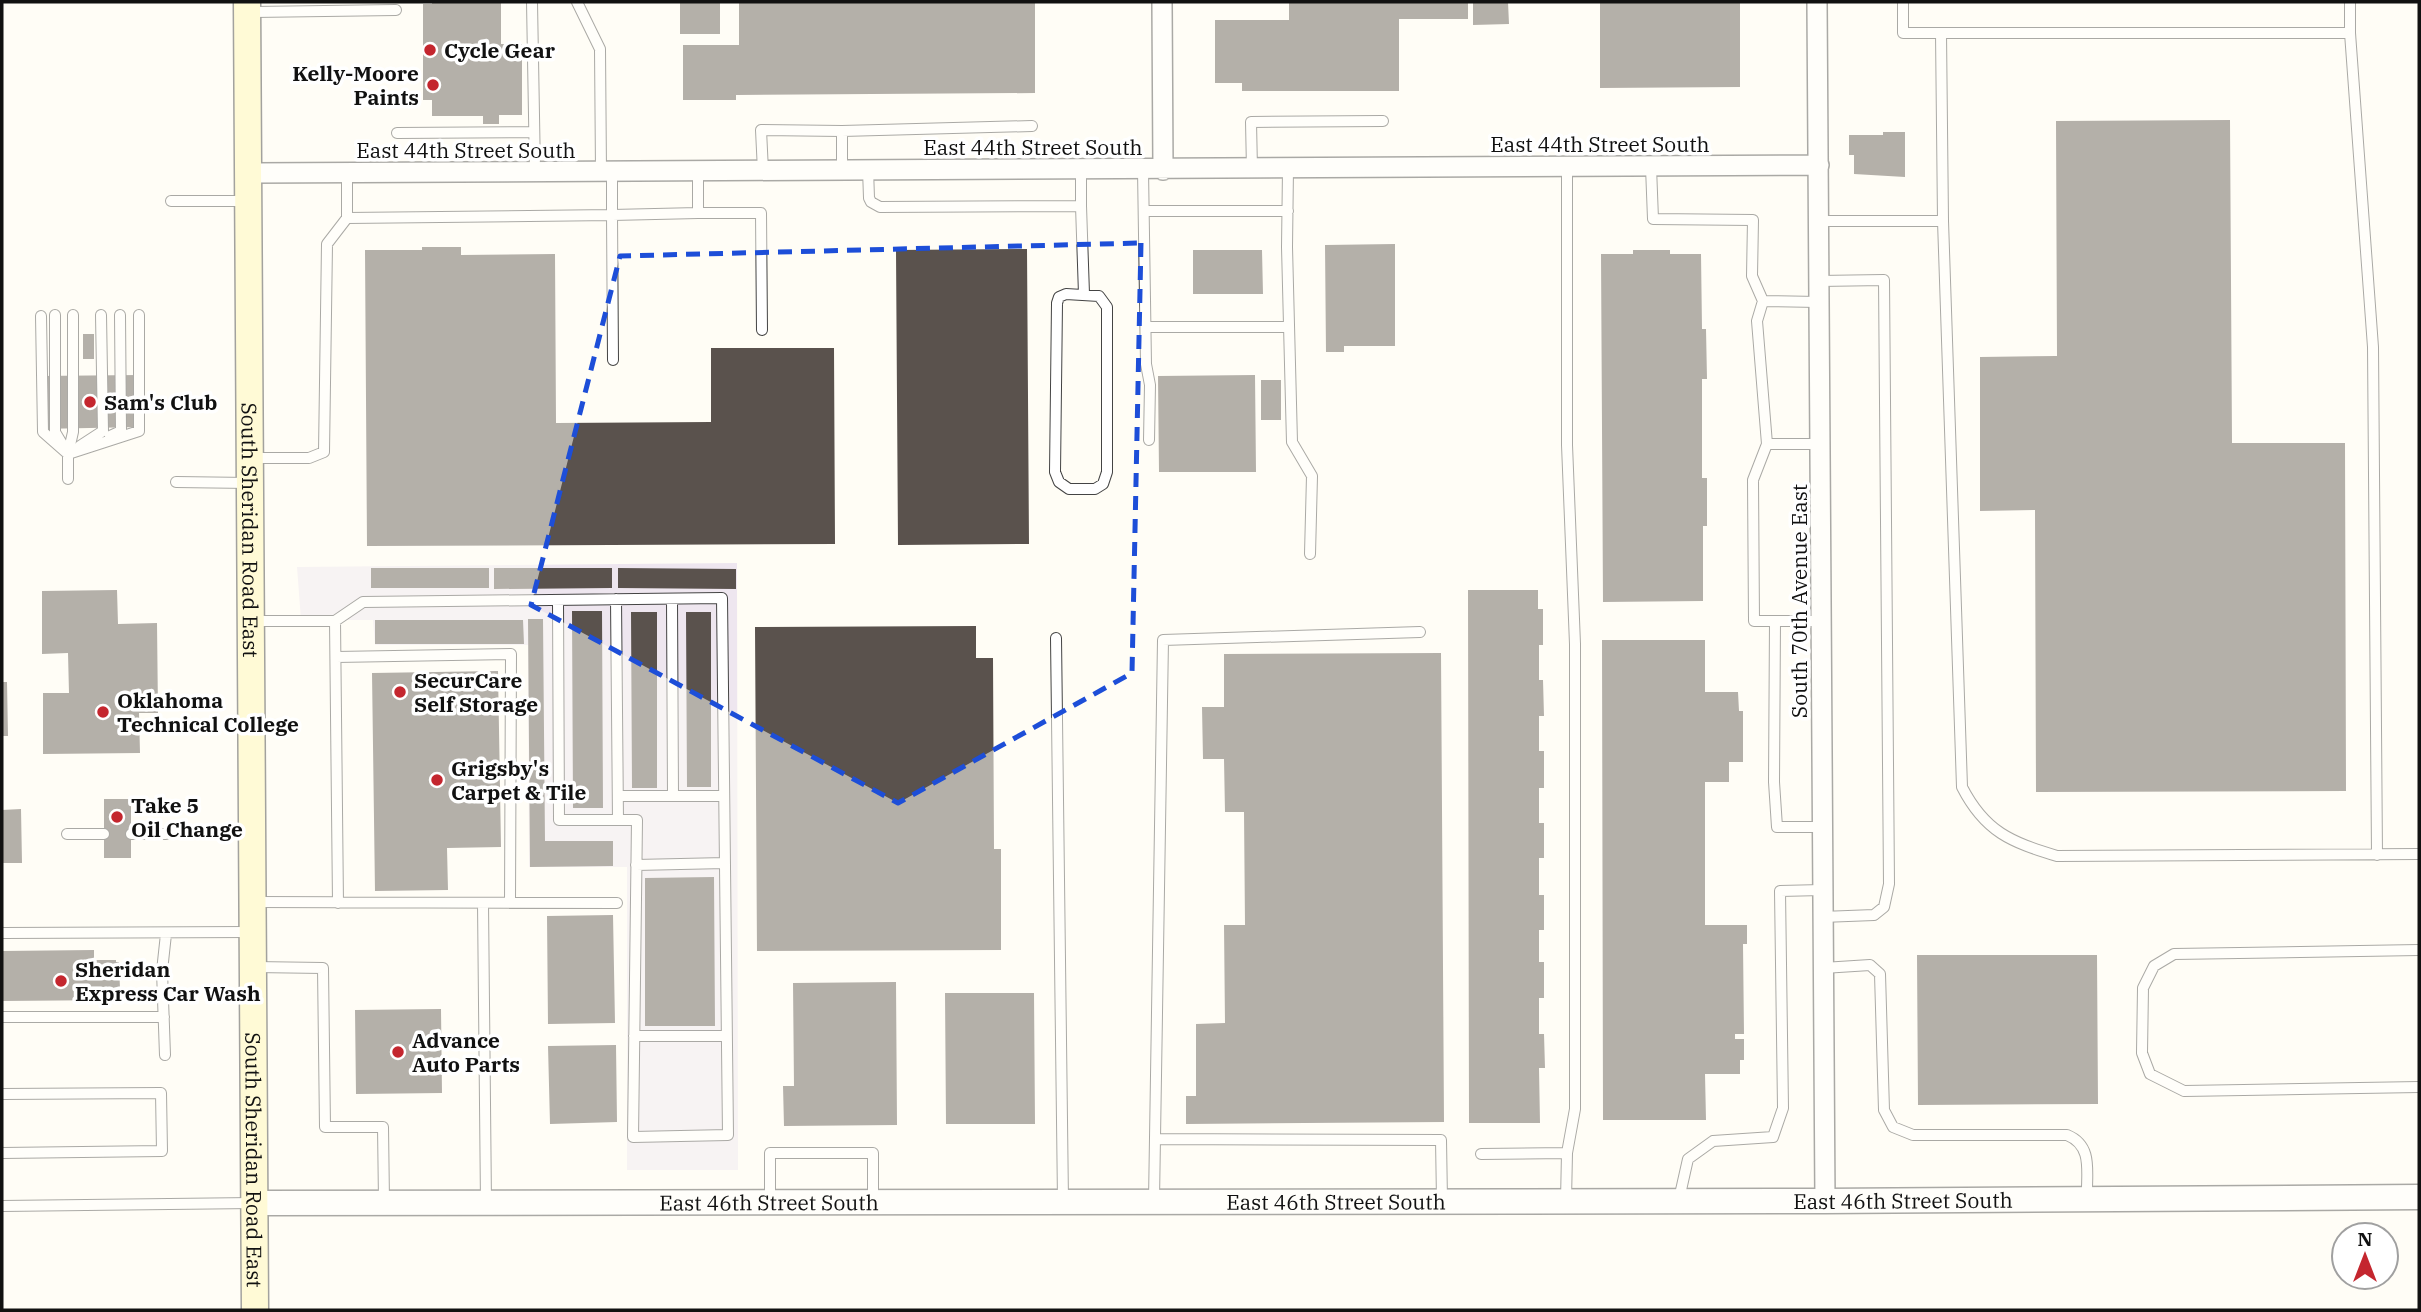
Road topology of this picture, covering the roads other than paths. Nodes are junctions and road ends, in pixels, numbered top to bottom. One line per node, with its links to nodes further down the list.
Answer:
1 (532, 2): 14 (lane)
2 (577, 2): 29 (lane)
3 (1162, 2): 24 (street)
4 (1818, 2): 16 (street, South 70th Avenue East)
5 (1903, 2): 9 (lane)
6 (2350, 2): 10 (lane)
7 (247, 7): 8 (lane); 27 (main road, South Sheridan Road East)
8 (396, 10)
9 (1941, 33): 10 (lane); 40 (lane)
10 (2350, 33): 83 (lane)
11 (1383, 121): 21 (lane)
12 (1032, 126): 13 (lane)
13 (842, 131): 23 (lane); 26 (lane)
14 (534, 132): 15 (lane); 28 (lane)
15 (397, 133)
16 (1819, 165): 18 (street, East 44th Street South); 39 (street, South 70th Avenue East)
17 (1567, 167): 18 (street, East 44th Street South); 22 (street, East 44th Street South); 110 (lane)
18 (1651, 167): 43 (lane)
19 (868, 169): 20 (street, East 44th Street South); 23 (street, East 44th Street South); 33 (lane)
20 (1081, 169): 24 (street, East 44th Street South); 33 (lane)
21 (1252, 169): 22 (street, East 44th Street South); 24 (street, East 44th Street South)
22 (1288, 169): 35 (lane)
23 (842, 170): 26 (street, East 44th Street South)
24 (1153, 170): 34 (lane)
25 (698, 171): 26 (street, East 44th Street South); 29 (street, East 44th Street South); 36 (lane)
26 (763, 171)
27 (248, 173): 30 (street, East 44th Street South); 32 (main road, South Sheridan Road East)
28 (535, 173): 29 (street, East 44th Street South); 30 (street, East 44th Street South)
29 (607, 173): 37 (lane)
30 (347, 174): 38 (lane)
31 (171, 201): 32 (lane)
32 (248, 201): 59 (main road, South Sheridan Road East)
33 (1081, 206): 42 (lane)
34 (1144, 211): 35 (lane); 51 (lane)
35 (1288, 211): 52 (lane)
36 (698, 213): 37 (lane); 53 (lane)
37 (612, 215): 38 (lane); 54 (lane)
38 (347, 218): 59 (lane)
39 (1819, 221): 40 (lane); 41 (street, South 70th Avenue East)
40 (1942, 221): 83 (lane)
41 (1819, 281): 44 (street, South 70th Avenue East); 92 (lane)
42 (1084, 294): 42 (lane)
43 (1763, 300): 44 (lane); 56 (lane)
44 (1818, 302): 57 (street, South 70th Avenue East)
45 (55, 315): 58 (lane)
46 (73, 315): 58 (lane)
47 (101, 315): 58 (lane)
48 (120, 315): 58 (lane)
49 (139, 315): 58 (lane)
50 (41, 316): 58 (lane)
51 (1146, 327): 52 (lane); 55 (lane)
52 (1289, 327): 62 (lane)
53 (762, 330)
54 (613, 360)
55 (1149, 440)
56 (1767, 444): 57 (lane); 68 (lane)
57 (1821, 444): 69 (street, South 70th Avenue East)
58 (68, 454): 60 (lane)
59 (250, 470): 61 (lane); 66 (main road, South Sheridan Road East)
60 (68, 479)
61 (176, 482)
62 (1310, 554)
63 (672, 599): 65 (lane); 74 (lane); 75 (lane)
64 (558, 600): 65 (lane); 67 (lane); 76 (lane)
65 (616, 600): 73 (lane)
66 (252, 621): 67 (lane); 87 (main road, South Sheridan Road East)
67 (335, 621): 72 (lane)
68 (1775, 621): 69 (lane); 77 (lane)
69 (1822, 621): 77 (street, South 70th Avenue East)
70 (1420, 632): 108 (lane)
71 (1056, 638): 117 (lane)
72 (336, 657): 88 (lane); 90 (lane)
73 (618, 796): 74 (lane); 76 (lane)
74 (673, 796): 75 (lane)
75 (724, 796): 84 (lane)
76 (618, 820): 85 (lane)
77 (1822, 827): 86 (street, South 70th Avenue East)
78 (67, 834): 79 (lane)
79 (104, 834)
80 (131, 834): 81 (lane)
81 (166, 834)
82 (2419, 854): 83 (lane)
83 (2377, 855)
84 (725, 863): 85 (lane); 104 (lane)
85 (636, 865): 103 (lane)
86 (1822, 890): 92 (street, South 70th Avenue East); 114 (lane)
87 (254, 902): 88 (lane); 93 (main road, South Sheridan Road East)
88 (338, 903): 89 (lane)
89 (482, 903): 90 (lane); 124 (lane)
90 (510, 903): 91 (lane)
91 (617, 903)
92 (1822, 917): 98 (street, South 70th Avenue East)
93 (254, 932): 95 (lane); 97 (main road, South Sheridan Road East)
94 (2, 933): 95 (lane)
95 (166, 934): 99 (lane)
96 (2419, 950): 106 (lane)
97 (254, 967): 122 (main road, South Sheridan Road East); 123 (lane)
98 (1823, 968): 113 (lane); 119 (street, South 70th Avenue East)
99 (162, 971): 100 (lane); 102 (lane)
100 (120, 972)
101 (2, 1017): 102 (lane)
102 (164, 1017): 105 (lane)
103 (634, 1036): 104 (lane); 104 (lane)
104 (727, 1036)
105 (165, 1055)
106 (2419, 1087)
107 (2, 1094): 109 (lane)
108 (1155, 1139): 115 (lane); 118 (lane)
109 (2, 1153)
110 (1567, 1153): 111 (lane); 116 (lane)
111 (1481, 1154)
112 (2419, 1197): 113 (street, East 46th Street South)
113 (2087, 1198): 119 (street, East 46th Street South)
114 (1678, 1199): 116 (street, East 46th Street South); 119 (street, East 46th Street South)
115 (1442, 1200): 116 (street, East 46th Street South); 118 (street, East 46th Street South)
116 (1566, 1200)
117 (1063, 1201): 118 (street, East 46th Street South); 121 (street, East 46th Street South)
118 (1154, 1201)
119 (1825, 1201)
120 (770, 1202): 121 (street, East 46th Street South); 121 (lane); 124 (street, East 46th Street South)
121 (873, 1202)
122 (253, 1203): 123 (street, East 46th Street South); 125 (lane); 126 (main road, South Sheridan Road East)
123 (384, 1203): 124 (street, East 46th Street South)
124 (486, 1203)
125 (2, 1206)
126 (255, 1310)

